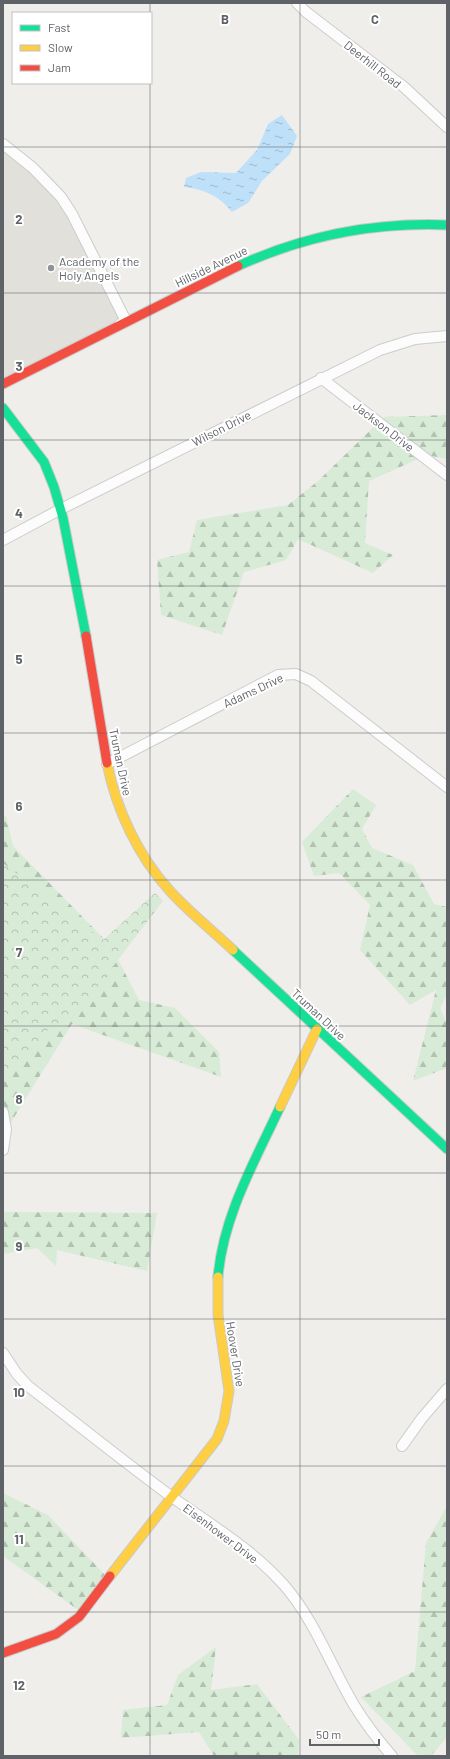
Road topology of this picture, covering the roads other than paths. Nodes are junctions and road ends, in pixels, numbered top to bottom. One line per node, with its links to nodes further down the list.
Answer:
1 (297, 3): 2 (street, Deerhill Road)
2 (447, 127)
3 (3, 144): 5 (street)
4 (447, 225): 5 (street, Hillside Avenue)
5 (110, 331): 8 (street, Hillside Avenue)
6 (447, 336): 7 (street, Wilson Drive)
7 (321, 378): 10 (street, Jackson Drive); 11 (street, Wilson Drive)
8 (3, 384)
9 (3, 408): 11 (street, Truman Drive)
10 (447, 475)
11 (61, 509): 12 (street, Wilson Drive); 13 (street, Truman Drive)
12 (3, 540)
13 (107, 764): 14 (street, Adams Drive); 15 (street, Truman Drive)
14 (447, 787)
15 (317, 1029): 17 (street, Truman Drive); 22 (street, Hoover Drive)
16 (3, 1112): 18 (street)
17 (447, 1149)
18 (3, 1150)
19 (3, 1353): 22 (street, Eisenhower Drive)
20 (447, 1389): 21 (street)
21 (402, 1446)
22 (172, 1497): 23 (street, Hoover Drive); 24 (street, Eisenhower Drive)
23 (3, 1653)
24 (392, 1756)

